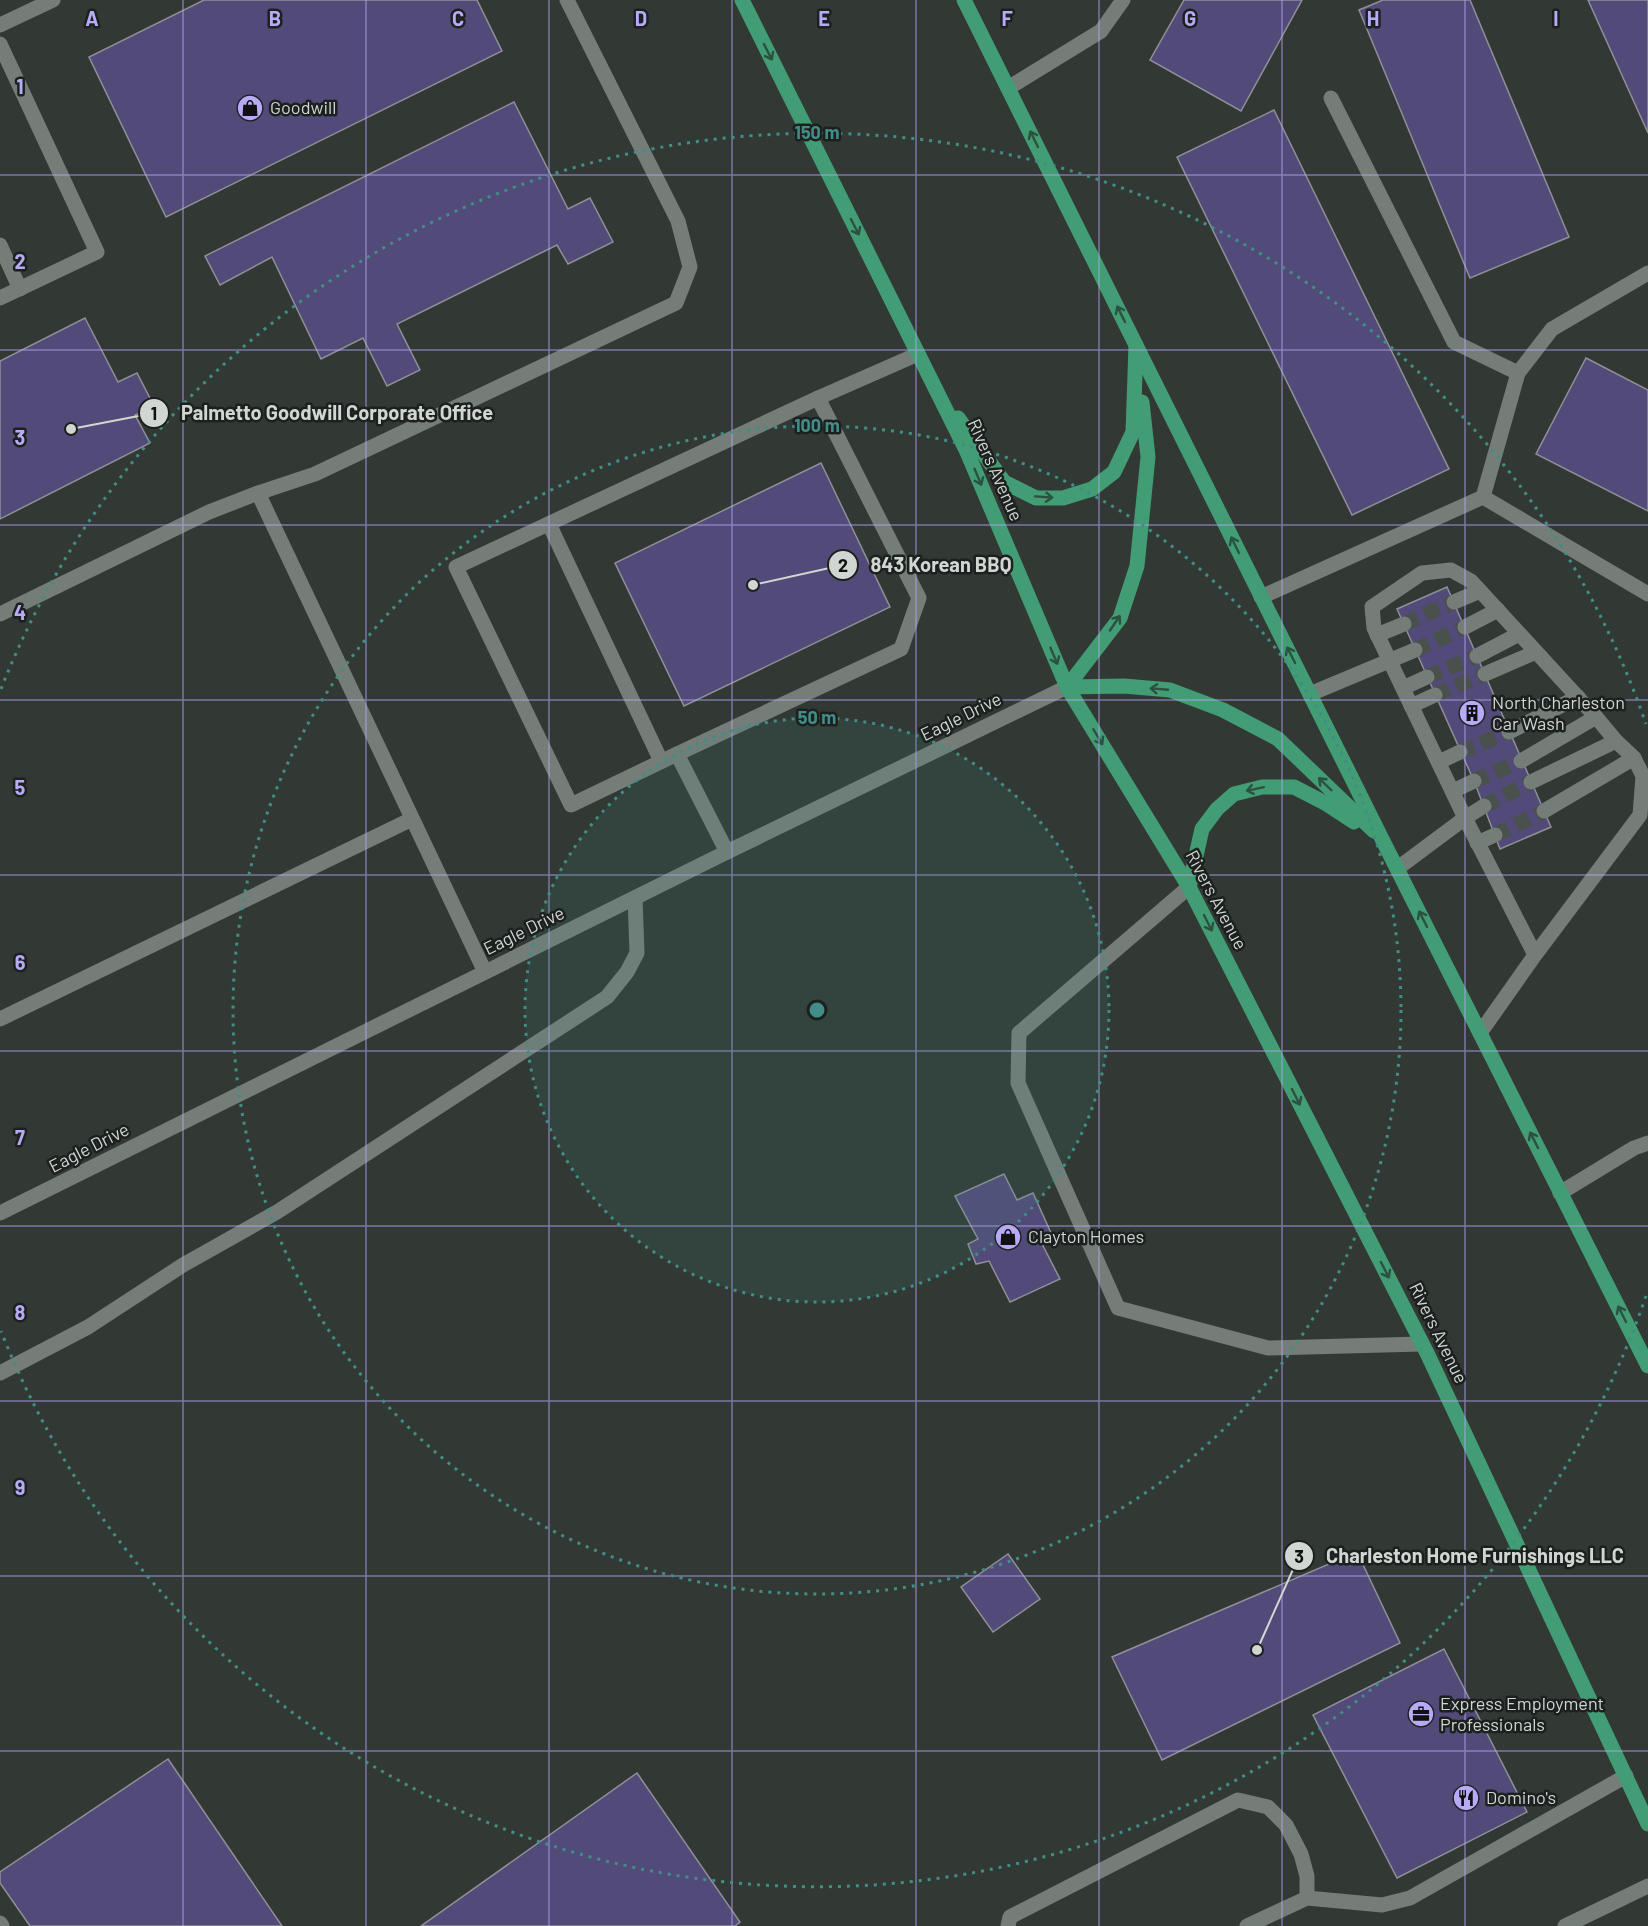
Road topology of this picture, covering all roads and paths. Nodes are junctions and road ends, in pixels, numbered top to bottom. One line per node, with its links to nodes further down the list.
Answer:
1 (53, 0): 6 (street)
2 (567, 0): 19 (street)
3 (742, 0): 15 (main road, Rivers Avenue, one-way to 15)
4 (964, 0): 8 (main road)
5 (1124, 0): 8 (street)
6 (0, 25)
7 (0, 44): 12 (street)
8 (1008, 88): 14 (main road, one-way to 8)
9 (1331, 98): 16 (street)
10 (0, 245): 12 (street)
11 (1648, 273): 16 (street)
12 (20, 289): 13 (street)
13 (0, 298)
14 (1136, 344): 17 (main road, one-way to 14); 24 (main road, one-way to 14); 38 (main road, one-way to 14)
15 (918, 354): 17 (main road, Rivers Avenue); 18 (street)
16 (1518, 373): 20 (street)
17 (934, 384): 38 (main road, Rivers Avenue, one-way to 38)
18 (818, 398): 21 (street); 48 (street)
19 (258, 493): 27 (street); 59 (street)
20 (1483, 497): 23 (street); 24 (street)
21 (549, 524): 50 (street); 50 (street)
22 (1480, 591): 25 (street); 26 (street); 31 (street)
23 (1648, 594)
24 (1262, 597): 40 (main road, one-way to 24)
25 (1454, 602)
26 (1498, 610): 29 (street); 30 (street)
27 (0, 615)
28 (1404, 624): 31 (street)
29 (1465, 627)
30 (1520, 634): 33 (street); 34 (street)
31 (1377, 635): 35 (street)
32 (1415, 650): 35 (street)
33 (1536, 652): 36 (street); 42 (street)
34 (1477, 656)
35 (1389, 662): 39 (street); 40 (street)
36 (1485, 674)
37 (1426, 677): 39 (street)
38 (1067, 687): 61 (main road, one-way to 38); 63 (street, Eagle Drive); 65 (main road, Rivers Avenue, one-way to 65)
39 (1402, 688): 43 (street)
40 (1310, 694): 61 (main road)
41 (1435, 695): 43 (street)
42 (1578, 697): 44 (street); 45 (street)
43 (1411, 706): 52 (street)
44 (1596, 717): 46 (street); 51 (street)
45 (1509, 732)
46 (1616, 741): 49 (street); 54 (street)
47 (1460, 752): 52 (street)
48 (677, 754): 50 (street); 63 (street)
49 (1634, 758): 57 (street); 67 (street)
50 (661, 761)
51 (1521, 761)
52 (1439, 762): 55 (street)
53 (1474, 781): 55 (street)
54 (1531, 782)
55 (1453, 791): 58 (street)
56 (1484, 806): 58 (street)
57 (1544, 811)
58 (1465, 818): 62 (street); 64 (street)
59 (412, 819): 68 (street); 69 (street)
60 (1495, 835): 62 (street)
61 (1382, 839): 64 (main road); 65 (main road, one-way to 65)
62 (1477, 843): 67 (street)
63 (728, 852): 66 (street, Eagle Drive)
64 (1398, 868): 70 (main road, one-way to 64)
65 (1189, 887): 74 (main road, Rivers Avenue, one-way to 74); 74 (street)
66 (634, 898): 68 (street, Eagle Drive); 76 (street)
67 (1535, 955): 70 (street)
68 (485, 972): 73 (street, Eagle Drive)
69 (0, 1019)
70 (1480, 1033): 72 (main road, one-way to 70)
71 (1648, 1143): 72 (street)
72 (1560, 1192): 75 (main road, one-way to 72)
73 (0, 1214)
74 (1422, 1344): 77 (main road, Rivers Avenue)
75 (1648, 1366)
76 (0, 1373)
77 (1626, 1776): 78 (main road, Rivers Avenue); 80 (street)
78 (1648, 1824)
79 (1648, 1886): 83 (street)
80 (1307, 1898): 81 (street); 82 (street)
81 (1008, 1926)
82 (1247, 1926)
83 (1565, 1926)

